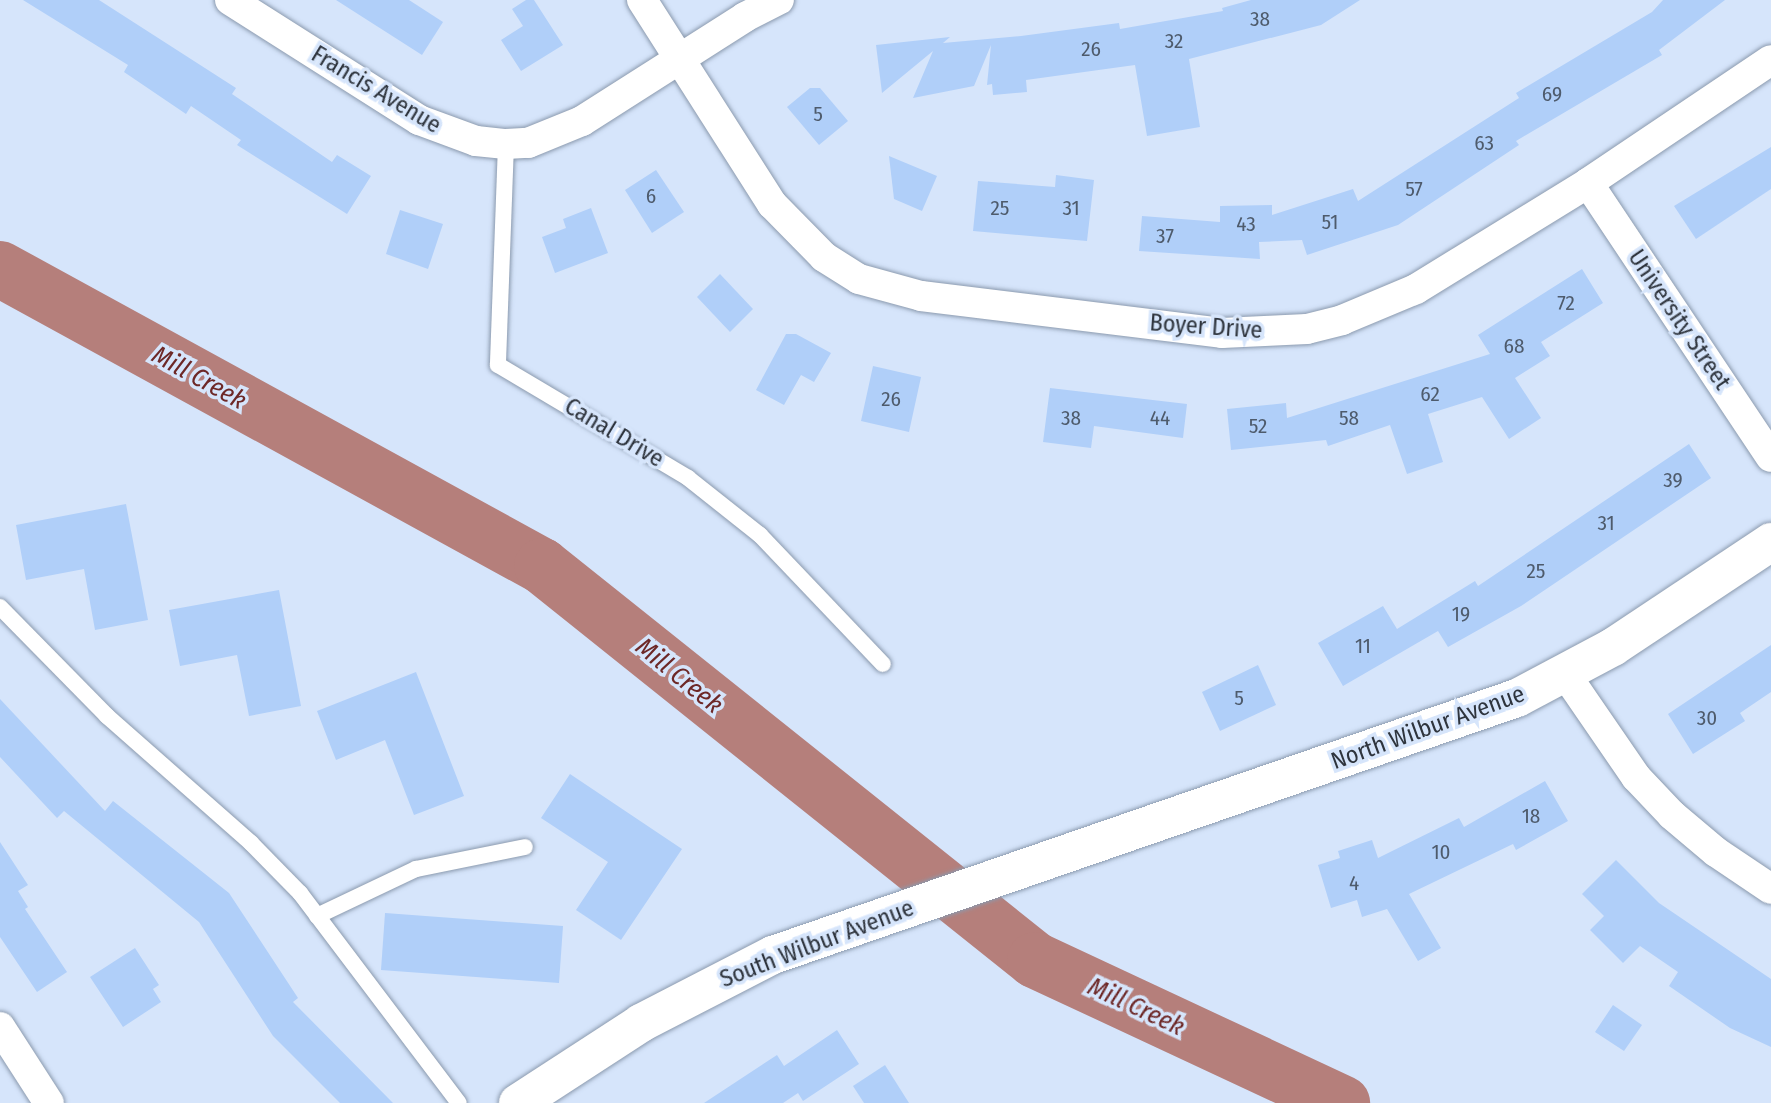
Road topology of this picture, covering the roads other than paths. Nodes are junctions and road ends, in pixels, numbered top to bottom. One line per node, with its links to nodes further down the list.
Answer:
1 (230, 0): 6 (street, Francis Avenue)
2 (642, 0): 4 (street, Boyer Drive)
3 (779, 0): 4 (street, Francis Avenue)
4 (680, 58): 6 (street, Francis Avenue); 7 (street, Boyer Drive)
5 (1771, 60): 7 (street, Boyer Drive)
6 (506, 144): 11 (lane, Canal Drive)
7 (1588, 183): 8 (street, University Street)
8 (1771, 457)
9 (1771, 542): 12 (main road, North Wilbur Avenue)
10 (0, 607): 16 (lane)
11 (883, 664)
12 (1566, 675): 14 (main road, North Wilbur Avenue); 15 (street)
13 (525, 847): 16 (lane)
14 (1059, 858): 20 (main road, South Wilbur Avenue)
15 (1771, 889)
16 (317, 916): 19 (lane)
17 (0, 1027): 18 (street)
18 (49, 1103)
19 (459, 1103)
20 (518, 1103)

